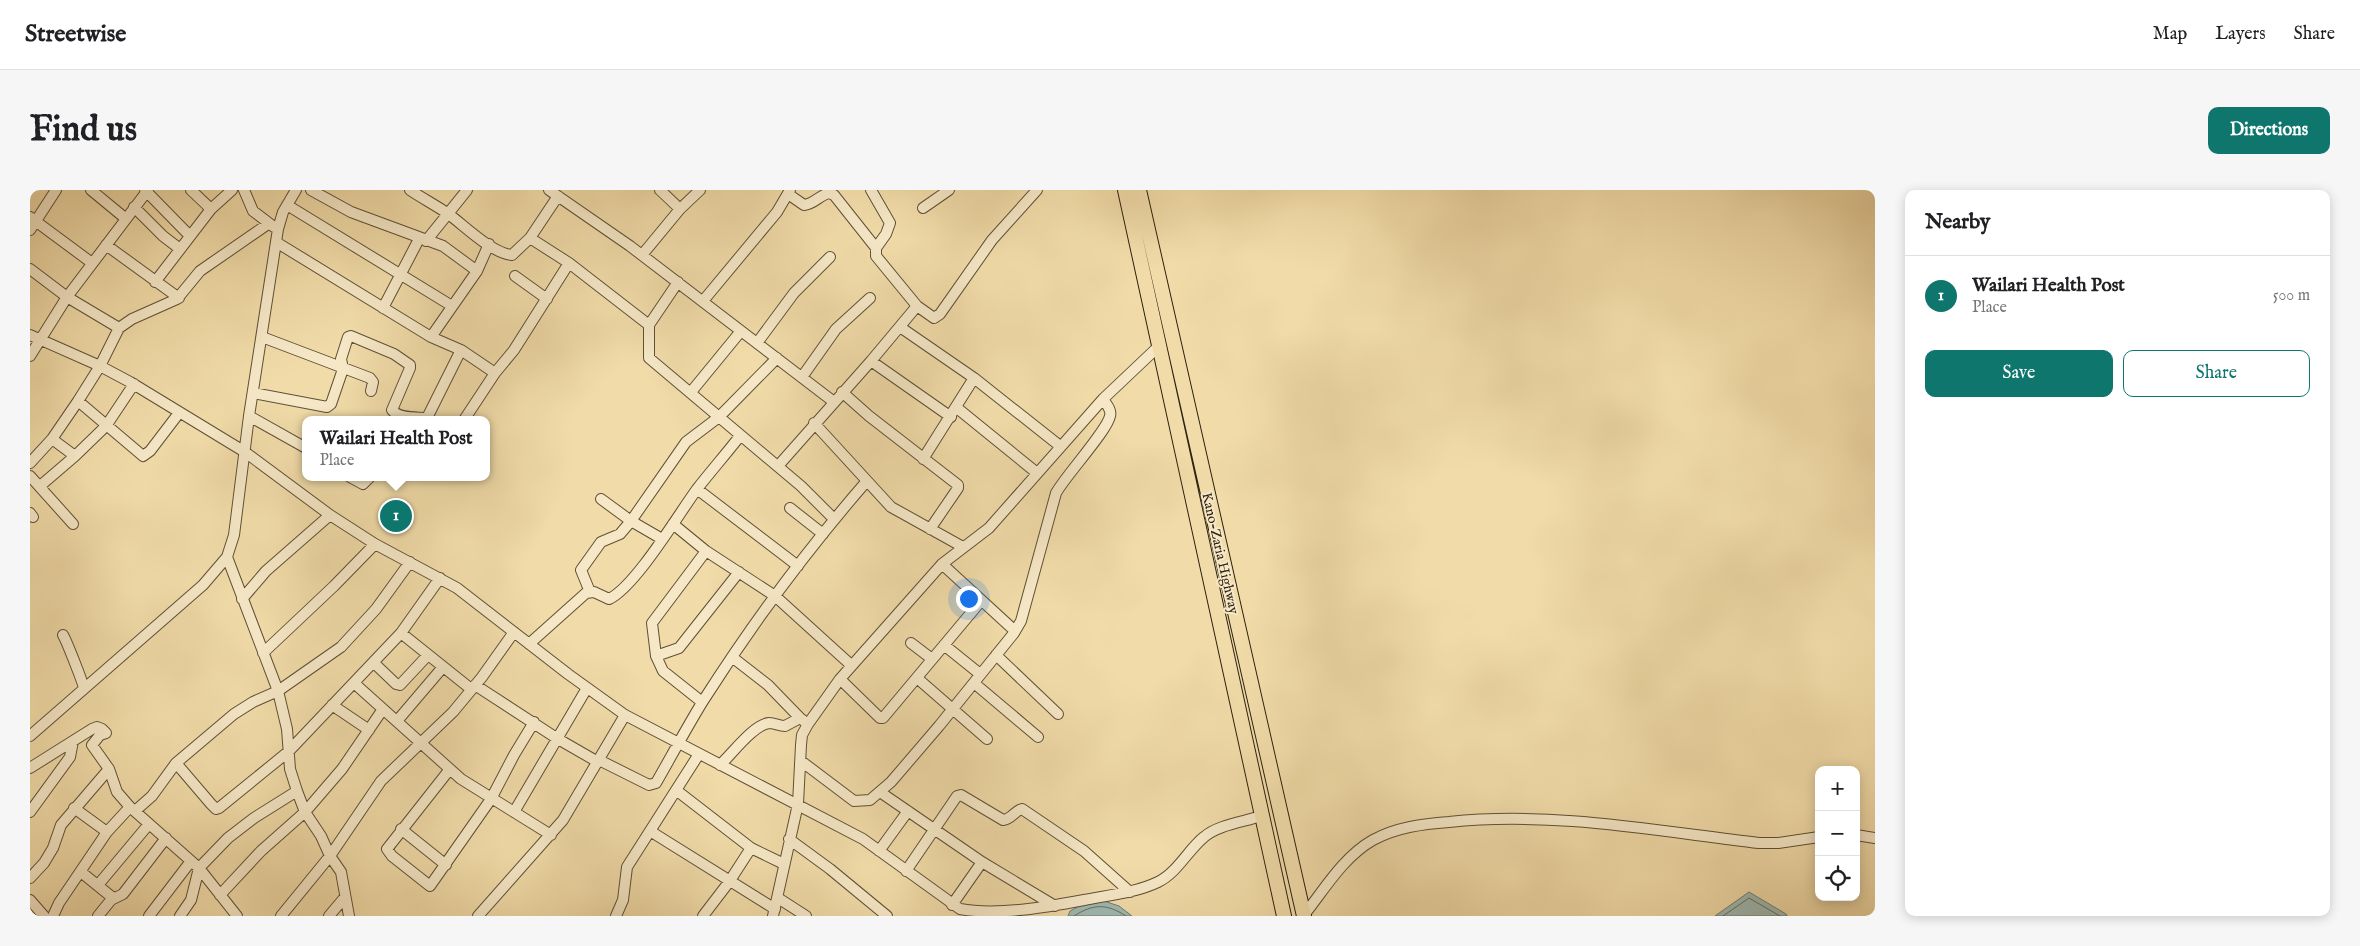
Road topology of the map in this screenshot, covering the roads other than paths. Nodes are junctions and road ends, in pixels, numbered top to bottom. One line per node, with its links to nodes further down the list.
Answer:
1 (56, 190): 28 (street)
2 (91, 190): 27 (street)
3 (147, 190): 22 (street); 31 (street)
4 (191, 190): 24 (street)
5 (232, 190): 24 (street)
6 (244, 190): 29 (street)
7 (296, 190): 21 (street)
8 (311, 190): 33 (street)
9 (410, 190): 26 (street)
10 (466, 190): 26 (street)
11 (549, 190): 20 (street)
12 (660, 190): 25 (street)
13 (700, 190): 25 (street)
14 (871, 190): 37 (street)
15 (949, 190): 23 (street)
16 (1037, 190): 55 (street)
17 (1125, 190): 66 (highway, Kano-Zaria Highway)
18 (1139, 190): 241 (highway, Kano-Zaria Highway)
19 (789, 192): 37 (street); 53 (street)
20 (558, 196): 32 (street); 39 (street)
21 (287, 205): 30 (street); 45 (street)
22 (134, 207): 27 (street); 38 (street)
23 (923, 208)
24 (211, 209): 31 (street)
25 (680, 209): 39 (street)
26 (447, 213): 33 (street); 35 (street)
27 (125, 218): 36 (street)
28 (32, 223): 41 (street)
29 (268, 224): 30 (street); 50 (street)
30 (278, 230): 34 (street)
31 (190, 236): 38 (street)
32 (530, 238): 35 (street); 42 (street)
33 (423, 240): 44 (street); 45 (street)
34 (276, 242): 56 (street); 62 (street)
35 (489, 244): 44 (street)
36 (106, 245): 41 (street); 47 (street)
37 (876, 248): 55 (street)
38 (180, 249): 47 (street)
39 (642, 255): 48 (street)
40 (830, 257): 65 (street)
41 (92, 263): 49 (street)
42 (569, 263): 52 (street); 57 (street)
43 (30, 269): 49 (street)
44 (477, 270): 54 (street)
45 (400, 276): 54 (street); 56 (street)
46 (515, 276): 52 (street)
47 (154, 282): 50 (street)
48 (678, 282): 53 (street); 57 (street)
49 (67, 297): 59 (street); 64 (street)
50 (179, 298): 59 (street)
51 (870, 298): 74 (street)
52 (547, 299): 73 (street)
53 (702, 301): 60 (street)
54 (452, 306): 63 (street)
55 (917, 306): 58 (street)
56 (383, 308): 63 (street)
57 (650, 326): 78 (street)
58 (900, 327): 70 (street); 75 (street)
59 (119, 328): 71 (street)
60 (741, 331): 65 (street); 78 (street)
61 (30, 335): 64 (street)
62 (262, 337): 72 (street); 80 (street)
63 (431, 337): 67 (street)
64 (40, 340): 68 (street); 71 (street)
65 (757, 343): 69 (street)
66 (1159, 346): 81 (street); 191 (highway, Kano-Zaria Highway)
67 (461, 350): 73 (street); 88 (street)
68 (30, 356)
69 (777, 358): 74 (street); 90 (street)
70 (871, 361): 79 (street); 84 (street)
71 (100, 366): 76 (street); 82 (street)
72 (343, 369): 77 (street); 80 (street); 87 (street)
73 (495, 373): 89 (street)
74 (802, 377): 83 (street)
75 (974, 378): 84 (street); 96 (street)
76 (134, 384): 85 (street); 92 (street)
77 (371, 391)
78 (691, 392): 90 (street)
79 (842, 392): 83 (street); 99 (street)
80 (253, 393): 86 (street)
81 (1103, 399): 96 (street); 130 (street)
82 (78, 401): 92 (street); 94 (street)
83 (834, 402): 91 (street)
84 (954, 412): 99 (street); 102 (street)
85 (179, 413): 92 (street); 97 (street)
86 (250, 416): 95 (street); 97 (street)
87 (400, 416)
88 (431, 416)
89 (467, 416)
90 (719, 417): 93 (street); 111 (street)
91 (814, 423): 101 (street); 104 (street)
92 (106, 426): 98 (street)
93 (740, 436): 101 (street); 106 (street)
94 (52, 439): 98 (street); 100 (street)
95 (302, 446)
96 (1060, 446): 102 (street)
97 (244, 452): 109 (street); 120 (street)
98 (75, 456): 105 (street)
99 (923, 459): 114 (street)
100 (30, 464)
101 (778, 466): 110 (street)
102 (1037, 473): 118 (street)
103 (30, 476): 105 (street)
104 (866, 482): 110 (street); 114 (street)
105 (40, 486): 112 (street)
106 (698, 489): 113 (street); 123 (street)
107 (601, 499): 111 (street)
108 (790, 508): 115 (street)
109 (330, 514): 117 (street); 128 (street)
110 (834, 519): 115 (street)
111 (631, 521): 116 (street); 126 (street)
112 (73, 524)
113 (673, 524): 116 (street); 119 (street)
114 (930, 529): 118 (street)
115 (822, 534): 123 (street)
116 (662, 539): 126 (street)
117 (375, 544): 121 (street); 137 (street)
118 (963, 547): 122 (street)
119 (706, 551): 124 (street); 140 (street)
120 (227, 557): 128 (street); 152 (street)
121 (410, 562): 125 (street); 153 (street)
122 (942, 564): 129 (street); 144 (street)
123 (798, 566): 127 (street)
124 (739, 572): 127 (street); 140 (street)
125 (440, 578): 131 (street); 132 (street)
126 (590, 592): 135 (street)
127 (775, 596): 141 (street); 144 (street)
128 (242, 599): 137 (street)
129 (981, 600): 130 (street); 136 (street)
130 (1015, 630): 139 (street)
131 (514, 632): 135 (street); 150 (street)
132 (401, 633): 138 (street); 143 (street)
133 (63, 635): 152 (street)
134 (911, 643): 142 (street)
135 (529, 644): 151 (street)
136 (944, 645): 142 (street); 148 (street)
137 (263, 653): 153 (street)
138 (428, 655): 143 (street); 145 (street)
139 (996, 655): 148 (street); 158 (street)
140 (656, 656): 154 (street)
141 (732, 657): 154 (street); 161 (street)
142 (932, 659): 146 (street)
143 (374, 663): 149 (street)
144 (851, 665): 147 (street)
145 (443, 667): 150 (street); 160 (street)
146 (917, 678): 147 (street); 157 (street)
147 (840, 679): 161 (street)
148 (977, 679): 157 (street); 165 (street)
149 (354, 683): 155 (street); 156 (street)
150 (473, 687): 162 (street); 169 (street)
151 (587, 688): 159 (street); 166 (street)
152 (84, 689): 164 (street)
153 (278, 691): 171 (street); 175 (street)
154 (702, 702): 170 (street)
155 (332, 706): 163 (street); 171 (street)
156 (383, 709): 160 (street); 163 (street)
157 (952, 710): 167 (street); 182 (street)
158 (1058, 714)
159 (625, 715): 170 (street); 173 (street)
160 (396, 721): 169 (street)
161 (804, 721): 174 (street); 176 (street)
162 (534, 722): 166 (street); 183 (street)
163 (369, 730): 189 (street)
164 (30, 736)
165 (1038, 737)
166 (558, 739): 173 (street); 190 (street)
167 (987, 739)
168 (73, 741): 177 (street); 178 (street); 188 (street)
169 (421, 743): 179 (street); 205 (street)
170 (679, 743): 172 (street); 173 (street)
171 (288, 752): 175 (street); 181 (street)
172 (699, 754): 176 (street); 180 (street)
173 (599, 761): 197 (street)
174 (801, 761): 182 (street); 184 (street)
175 (176, 763): 186 (street)
176 (720, 765): 184 (street)
177 (30, 768)
178 (109, 769): 185 (street); 186 (street)
179 (450, 769): 183 (street); 193 (street)
180 (676, 790): 196 (street); 203 (street)
181 (297, 791): 189 (street); 210 (street)
182 (880, 792): 187 (street)
183 (491, 799): 190 (street); 209 (street)
184 (798, 804): 202 (street); 204 (street)
185 (74, 808): 195 (street); 213 (street)
186 (133, 809): 192 (street); 195 (street)
187 (908, 811): 194 (street); 204 (street)
188 (30, 812)
189 (305, 812): 205 (street); 217 (street)
190 (514, 812): 197 (street)
191 (1261, 816): 216 (street); 240 (highway, Kano-Zaria Highway)
192 (149, 824): 199 (street); 215 (street)
193 (401, 829): 209 (street); 209 (street)
194 (935, 829): 207 (street); 211 (street); 216 (street)
195 (107, 832): 212 (street)
196 (650, 832): 214 (street); 236 (street)
197 (551, 836): 235 (street)
198 (1860, 836): 201 (street)
199 (166, 838): 206 (street); 219 (street)
200 (1815, 838): 241 (street)
201 (1875, 838)
202 (789, 840): 208 (street); 239 (street)
203 (751, 848): 208 (street); 214 (street)
204 (879, 851): 211 (street)
205 (330, 856): 218 (street); 232 (street)
206 (191, 861): 210 (street); 230 (street)
207 (982, 862): 222 (street); 223 (street)
208 (784, 864): 220 (street)
209 (446, 865)
210 (199, 868): 217 (street); 231 (street)
211 (906, 871): 222 (street)
212 (81, 872): 215 (street); 228 (street)
213 (30, 878)
214 (729, 882): 224 (street); 237 (street)
215 (98, 885): 219 (street)
216 (1130, 892): 223 (street)
217 (220, 895): 225 (street)
218 (345, 897): 233 (street); 234 (street)
219 (113, 898): 229 (street)
220 (778, 898): 224 (street); 238 (street)
221 (30, 900): 227 (street)
222 (952, 905): 226 (street)
223 (1055, 906): 226 (street)
224 (774, 913)
225 (232, 914)
226 (986, 914)
227 (44, 916)
228 (53, 916)
229 (98, 916)
230 (149, 916)
231 (180, 916)
232 (281, 916)
233 (329, 916)
234 (349, 916)
235 (478, 916)
236 (616, 916)
237 (703, 916)
238 (806, 916)
239 (886, 916)
240 (1284, 916)
241 (1304, 916)

